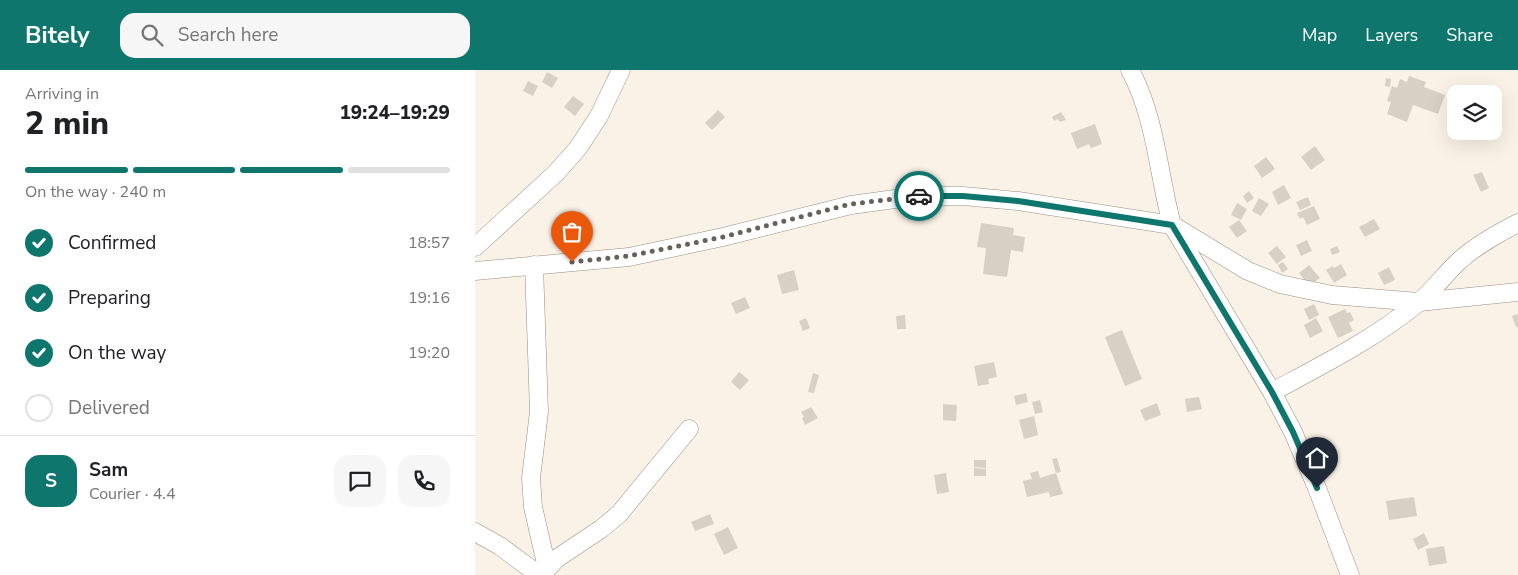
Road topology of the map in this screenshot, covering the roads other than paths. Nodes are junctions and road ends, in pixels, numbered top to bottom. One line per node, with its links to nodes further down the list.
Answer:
1 (621, 70): 5 (street)
2 (1135, 72): 4 (street)
3 (1518, 222): 9 (street)
4 (1172, 225): 6 (street); 9 (street); 10 (street)
5 (475, 247)
6 (534, 265): 7 (street); 13 (street)
7 (475, 270)
8 (1518, 292): 9 (street)
9 (1419, 302): 10 (street)
10 (1272, 392): 14 (street)
11 (689, 429): 13 (street)
12 (475, 532): 13 (street)
13 (542, 572)
14 (1350, 575)

